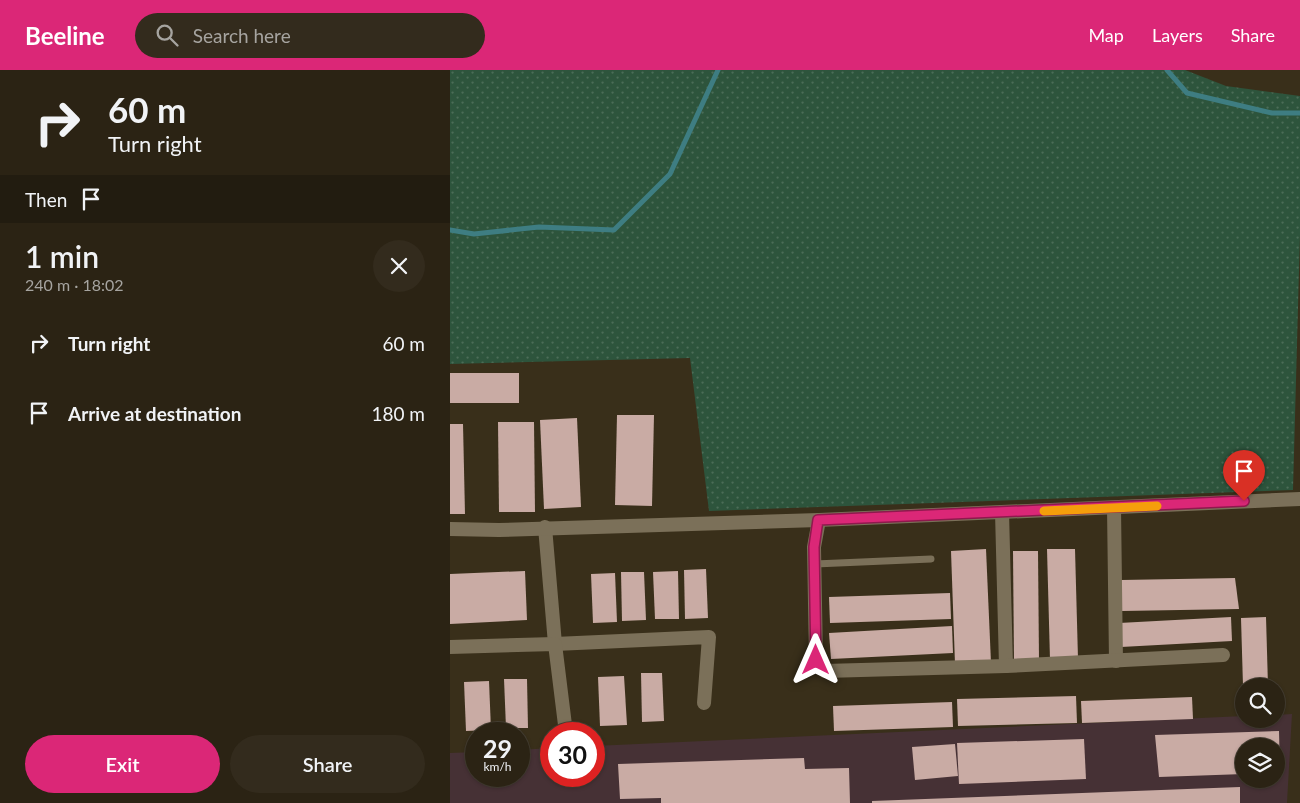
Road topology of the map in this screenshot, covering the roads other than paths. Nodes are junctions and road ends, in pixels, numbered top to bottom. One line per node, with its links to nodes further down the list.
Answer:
1 (1300, 499): 2 (street)
2 (1114, 508): 3 (street); 12 (street)
3 (1002, 512): 4 (street); 13 (street)
4 (818, 520): 5 (street); 8 (street)
5 (545, 527): 6 (street); 9 (street)
6 (450, 529)
7 (931, 559): 8 (lane)
8 (815, 564): 13 (street)
9 (554, 644): 10 (street); 14 (street); 15 (street)
10 (450, 647)
11 (1223, 655): 12 (street)
12 (1116, 661): 13 (street)
13 (1006, 666)
14 (704, 703)
15 (565, 722)

